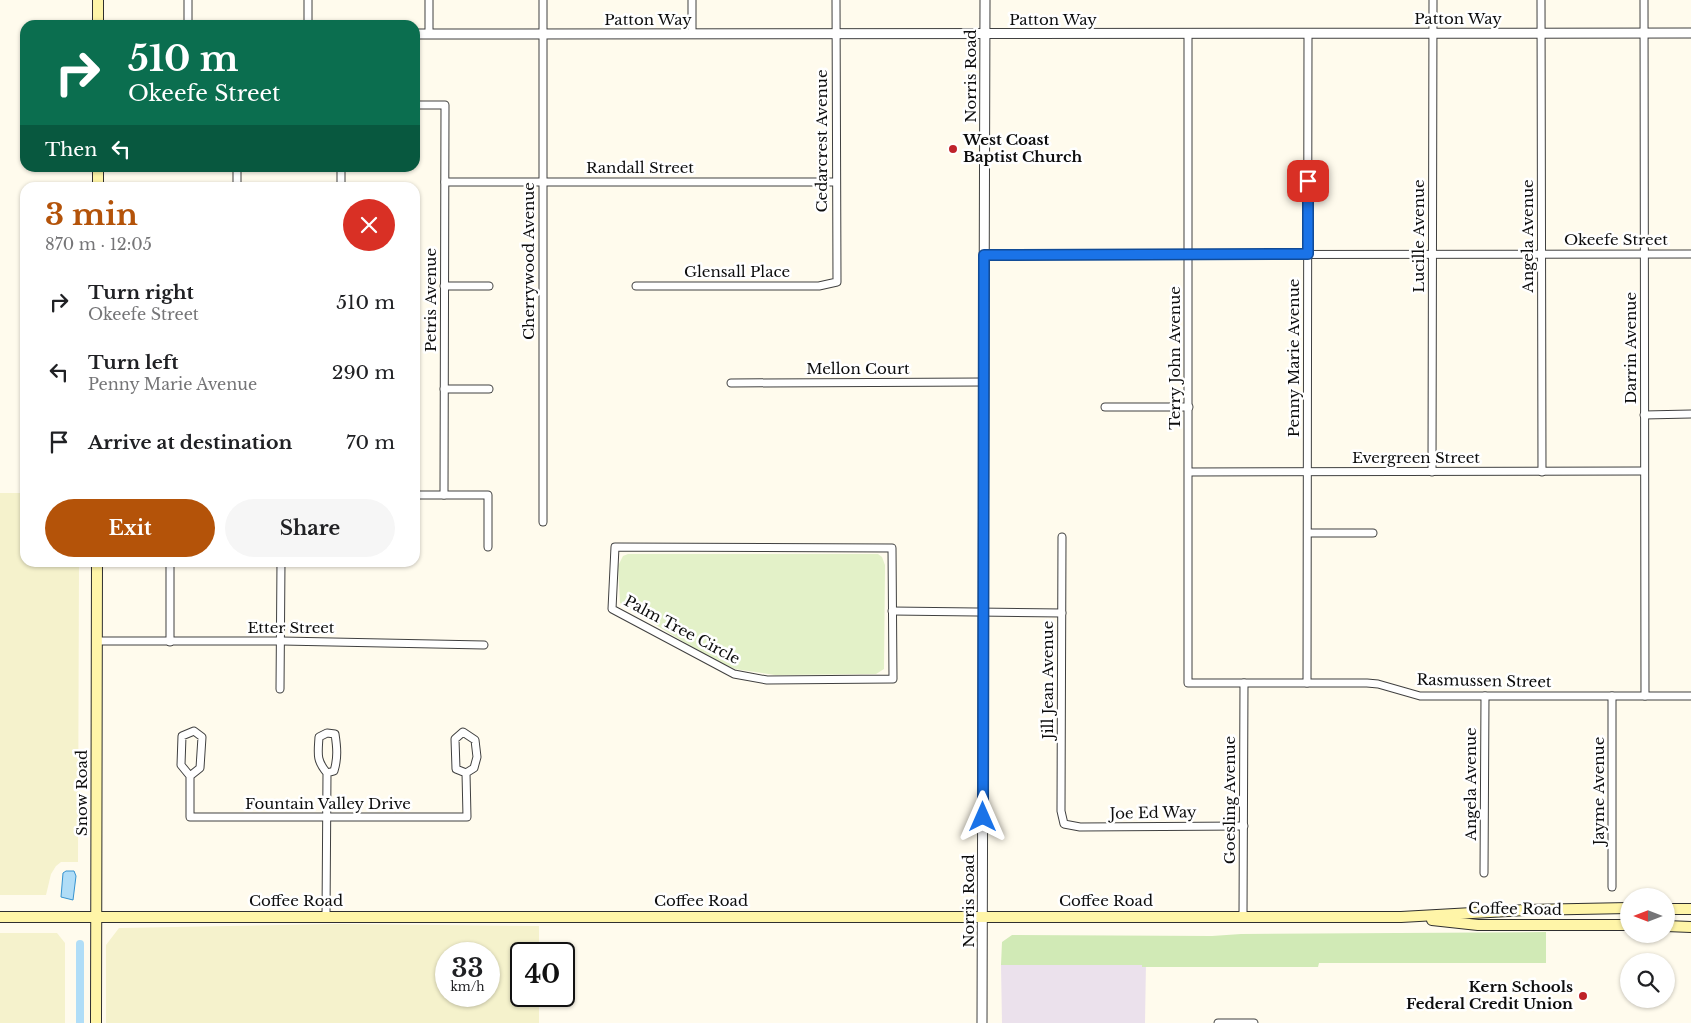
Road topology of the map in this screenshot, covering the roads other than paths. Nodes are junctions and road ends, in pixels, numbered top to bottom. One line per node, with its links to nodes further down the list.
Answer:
1 (98, 0): 12 (main road)
2 (188, 0): 13 (street)
3 (308, 0): 14 (street)
4 (428, 0): 22 (street)
5 (543, 0): 23 (street, Cherrywood Avenue)
6 (692, 0): 24 (street)
7 (836, 0): 25 (street, Cedarcrest Avenue)
8 (985, 0): 26 (street, Norris Road)
9 (1433, 0): 17 (street, Lucille Avenue)
10 (1542, 0): 18 (street, Angela Avenue)
11 (1644, 0): 19 (street, Darrin Avenue)
12 (98, 20)
13 (188, 20)
14 (308, 20)
15 (1188, 33): 16 (street, Patton Way); 26 (street, Patton Way); 31 (street, Terry John Avenue)
16 (1308, 33): 17 (street, Patton Way); 32 (street, Penny Marie Avenue)
17 (1433, 33): 18 (street, Patton Way); 33 (street, Lucille Avenue)
18 (1542, 33): 19 (street, Patton Way); 34 (street, Angela Avenue)
19 (1644, 33): 20 (street, Patton Way); 35 (street, Darrin Avenue)
20 (1691, 33)
21 (420, 34): 22 (street, Patton Way)
22 (428, 34): 23 (street, Patton Way)
23 (543, 34): 24 (street, Patton Way); 29 (street, Cherrywood Avenue)
24 (692, 34): 25 (street, Patton Way)
25 (836, 34): 26 (street, Patton Way); 30 (street, Cedarcrest Avenue)
26 (985, 34): 37 (street, Norris Road)
27 (420, 105): 28 (street, Petris Avenue)
28 (445, 182): 29 (street, Randall Street); 39 (street, Petris Avenue)
29 (543, 182): 30 (street, Randall Street); 57 (street, Cherrywood Avenue)
30 (836, 182): 38 (street, Cedarcrest Avenue)
31 (1188, 254): 32 (street); 37 (street); 47 (street, Terry John Avenue)
32 (1308, 254): 33 (street); 51 (street, Penny Marie Avenue)
33 (1433, 254): 34 (street, Okeefe Street); 52 (street, Lucille Avenue)
34 (1542, 254): 35 (street, Okeefe Street); 53 (street, Angela Avenue)
35 (1644, 254): 36 (street, Okeefe Street); 48 (street, Darrin Avenue)
36 (1691, 254)
37 (984, 255): 43 (street, Norris Road)
38 (837, 282): 41 (street, Glensall Place)
39 (444, 286): 40 (street); 44 (street, Petris Avenue)
40 (489, 286)
41 (636, 286)
42 (731, 382): 43 (street, Mellon Court)
43 (984, 382): 66 (street, Norris Road)
44 (444, 389): 45 (street); 56 (street, Petris Avenue)
45 (489, 390)
46 (1105, 407): 47 (street)
47 (1189, 407): 50 (street, Terry John Avenue)
48 (1644, 414): 49 (street); 54 (street, Darrin Avenue)
49 (1691, 414)
50 (1189, 472): 51 (street, Evergreen Street); 72 (street, Terry John Avenue)
51 (1308, 472): 52 (street, Evergreen Street); 58 (street, Penny Marie Avenue)
52 (1432, 472): 53 (street, Evergreen Street)
53 (1542, 472): 54 (street, Evergreen Street)
54 (1644, 472): 78 (street, Darrin Avenue)
55 (420, 495): 56 (street)
56 (444, 495): 61 (street)
57 (543, 522)
58 (1308, 533): 59 (street); 74 (street, Penny Marie Avenue)
59 (1373, 533)
60 (1062, 537): 67 (street, Jill Jean Avenue)
61 (488, 547)
62 (98, 567): 68 (main road, Snow Road)
63 (170, 567): 70 (street)
64 (281, 567): 69 (street)
65 (892, 611): 65 (street, Palm Tree Circle); 66 (street)
66 (984, 613): 67 (street); 92 (street, Norris Road)
67 (1062, 613): 84 (street, Jill Jean Avenue)
68 (97, 641): 70 (street, Etter Street); 94 (main road, Snow Road)
69 (282, 641): 70 (street, Etter Street); 71 (street, Etter Street); 75 (street)
70 (170, 642)
71 (484, 645)
72 (1188, 683): 73 (street, Rasmussen Street)
73 (1244, 683): 74 (street, Rasmussen Street); 85 (street, Goesling Avenue)
74 (1307, 683): 76 (street, Rasmussen Street)
75 (280, 689)
76 (1484, 696): 77 (street, Rasmussen Street); 86 (street, Angela Avenue)
77 (1612, 696): 78 (street, Rasmussen Street); 87 (street, Jayme Avenue)
78 (1645, 696): 79 (street, Rasmussen Street)
79 (1691, 696)
80 (327, 773): 80 (street); 83 (street)
81 (466, 773): 81 (street); 83 (street, Fountain Valley Drive)
82 (190, 776): 82 (street); 83 (street, Fountain Valley Drive)
83 (327, 818): 91 (street)
84 (1064, 824): 85 (street, Joe Ed Way)
85 (1244, 826): 95 (street, Goesling Avenue)
86 (1484, 873)
87 (1612, 887)
88 (1620, 908): 96 (main road, Coffee Road)
89 (1675, 908): 90 (main road)
90 (1691, 909)
91 (326, 916): 92 (main road, Coffee Road); 94 (main road, Coffee Road)
92 (983, 916): 95 (main road, Coffee Road); 101 (street, Norris Road)
93 (0, 917): 94 (main road, Coffee Road)
94 (97, 917): 100 (main road, Snow Road)
95 (1243, 917): 96 (main road, Coffee Road)
96 (1401, 917): 97 (main road, Coffee Road)
97 (1620, 925)
98 (1675, 926): 99 (main road)
99 (1691, 927)
100 (96, 1023)
101 (982, 1023)
102 (1218, 1023): 103 (street)
103 (1254, 1023)

